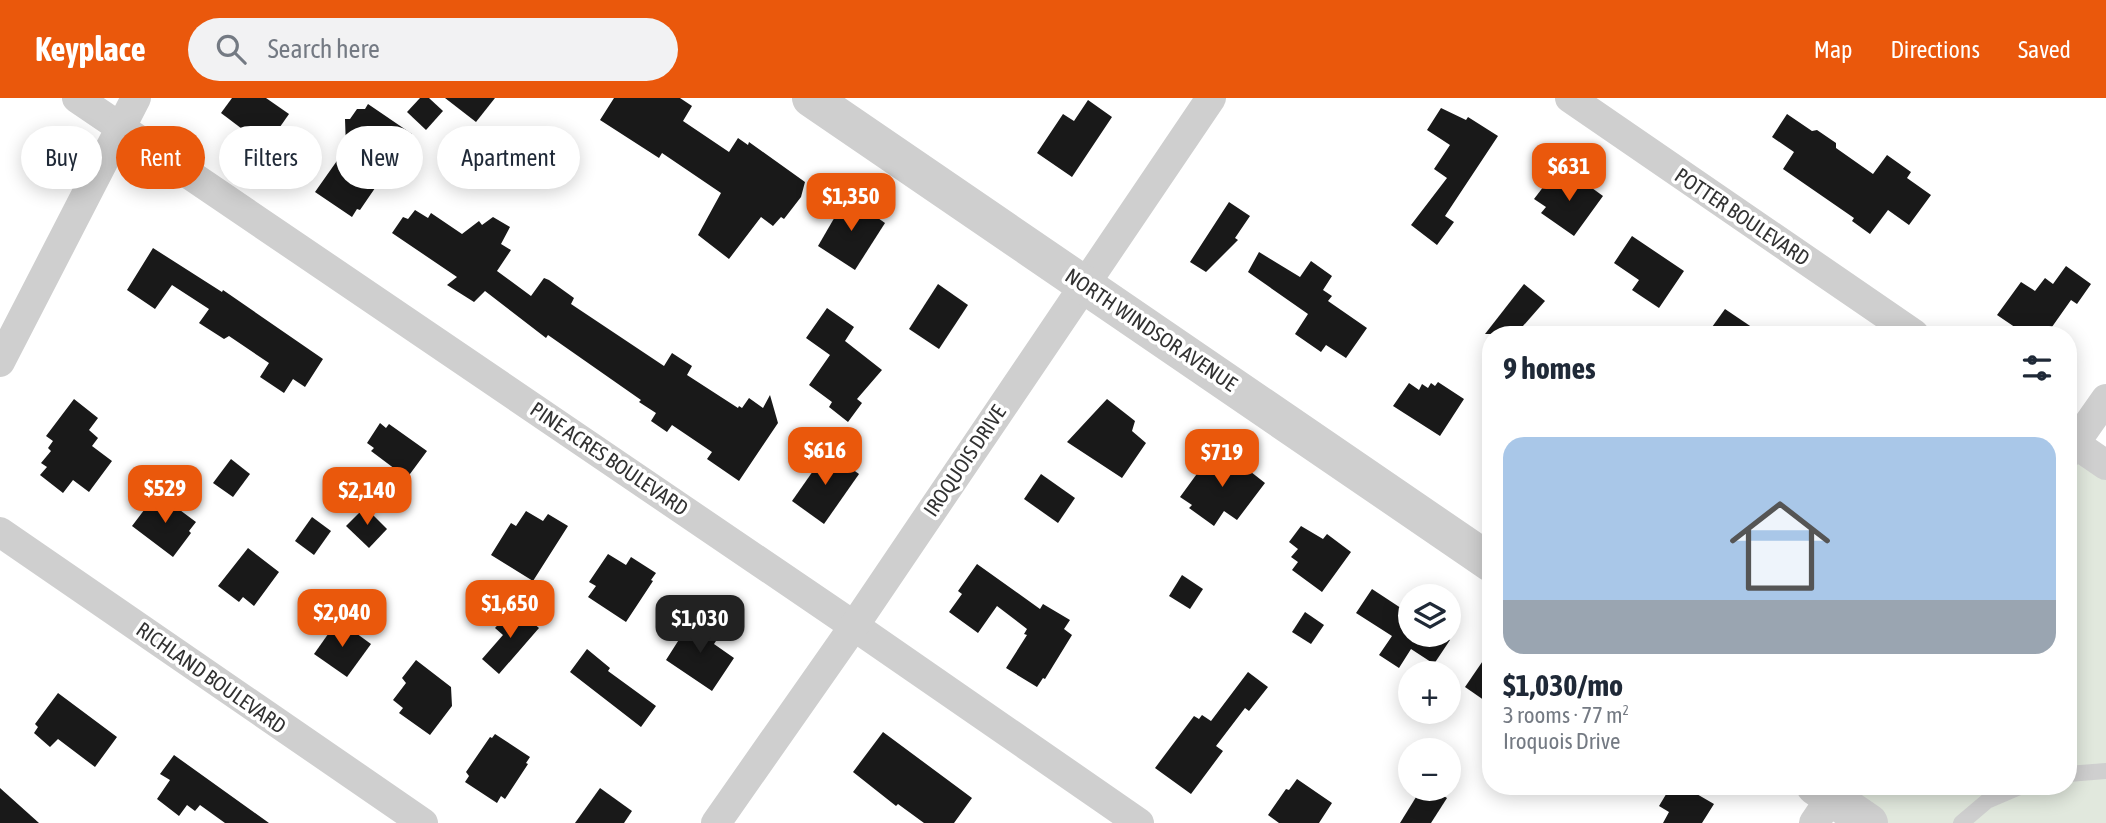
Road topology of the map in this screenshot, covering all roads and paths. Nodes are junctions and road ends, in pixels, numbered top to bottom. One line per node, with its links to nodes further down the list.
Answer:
1 (77, 98): 6 (street, PINE ACRES BOULEVARD)
2 (136, 98): 7 (street)
3 (811, 98): 10 (street, NORTH WINDSOR AVENUE)
4 (1211, 98): 10 (street, IROQUOIS DRIVE)
5 (1570, 98): 11 (street, POTTER BOULEVARD)
6 (119, 126)
7 (121, 126)
8 (116, 135): 12 (street)
9 (205, 185): 19 (street, PINE ACRES BOULEVARD)
10 (1083, 284): 18 (street, NORTH WINDSOR AVENUE); 19 (street, IROQUOIS DRIVE)
11 (1902, 326)
12 (0, 362)
13 (2106, 399): 14 (street)
14 (2077, 438)
15 (2077, 449): 16 (street)
16 (2106, 465)
17 (0, 532): 24 (street, RICHLAND BOULEVARD)
18 (1482, 557)
19 (854, 626): 25 (street, IROQUOIS DRIVE); 26 (street, PINE ACRES BOULEVARD)
20 (2106, 771): 21 (lane)
21 (2077, 773)
22 (2001, 795): 28 (lane)
23 (1825, 798): 27 (street)
24 (423, 823)
25 (716, 823)
26 (1139, 823)
27 (1869, 823)
28 (1961, 823)

